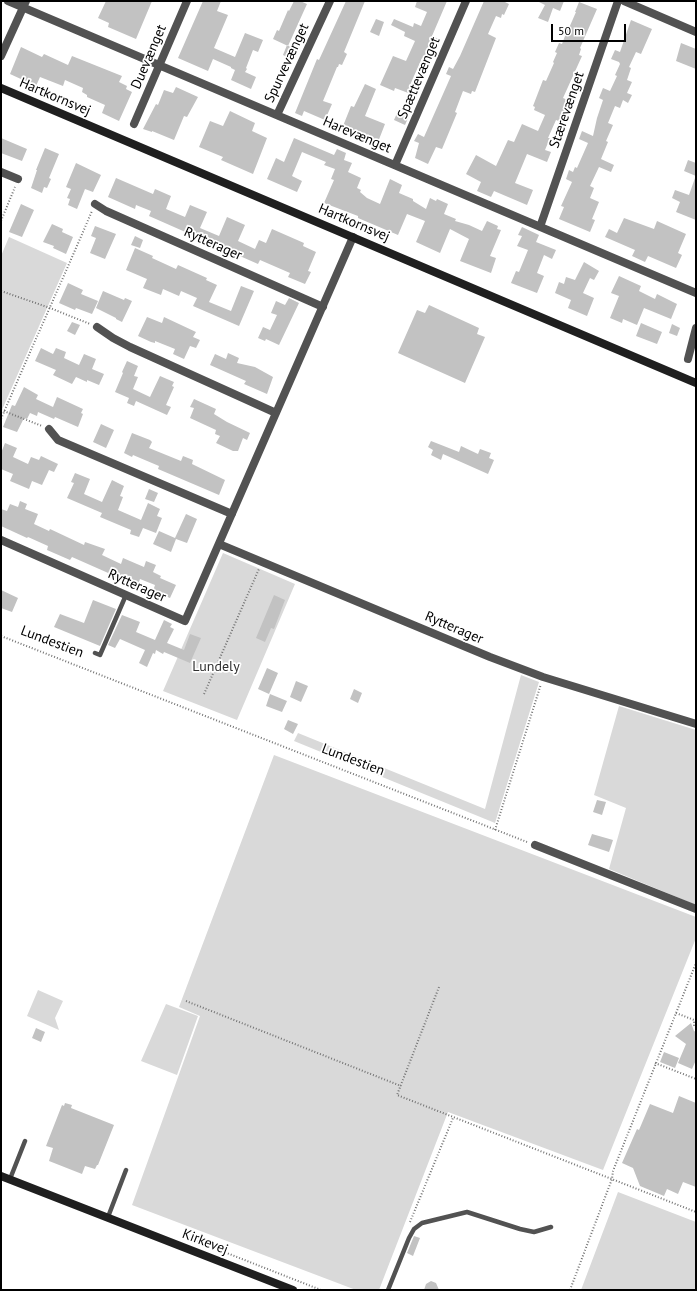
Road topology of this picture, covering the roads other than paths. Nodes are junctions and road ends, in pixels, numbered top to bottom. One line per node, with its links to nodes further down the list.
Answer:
1 (8, 1): 7 (street, Harevænget)
2 (187, 1): 10 (street, Duevænget)
3 (330, 1): 12 (street, Spurvevænget)
4 (466, 1): 14 (street, Spættevænget)
5 (618, 1): 18 (street, Stærevænget)
6 (624, 1): 8 (street)
7 (24, 4): 9 (street); 10 (street, Harevænget)
8 (696, 32)
9 (1, 56)
10 (159, 65): 12 (street, Harevænget); 13 (street, Duevænget)
11 (1, 88): 19 (street, Hartkornsvej)
12 (277, 115): 14 (street, Harevænget)
13 (134, 124)
14 (395, 165): 18 (street, Harevænget)
15 (1, 172): 16 (street)
16 (18, 179)
17 (95, 204): 21 (street, Rytterager)
18 (540, 227): 20 (street, Harevænget)
19 (354, 237): 21 (street, Rytterager); 25 (street, Hartkornsvej)
20 (696, 292)
21 (323, 307): 26 (street, Rytterager)
22 (97, 327): 26 (street)
23 (696, 328): 24 (street)
24 (688, 359)
25 (696, 382)
26 (276, 413): 28 (street, Rytterager)
27 (49, 429): 28 (street)
28 (232, 514): 30 (street, Rytterager)
29 (1, 540): 31 (street, Rytterager)
30 (219, 544): 31 (street, Rytterager); 33 (street, Rytterager)
31 (126, 595): 32 (lane)
32 (95, 652)
33 (696, 724)
34 (535, 846): 35 (street)
35 (696, 909)
36 (25, 1141): 39 (lane)
37 (126, 1170): 40 (lane)
38 (1, 1176): 39 (street, Kirkevej)
39 (10, 1179): 40 (street, Kirkevej)
40 (108, 1217): 42 (street, Kirkevej)
41 (551, 1227): 43 (lane)
42 (293, 1290)
43 (388, 1290)

